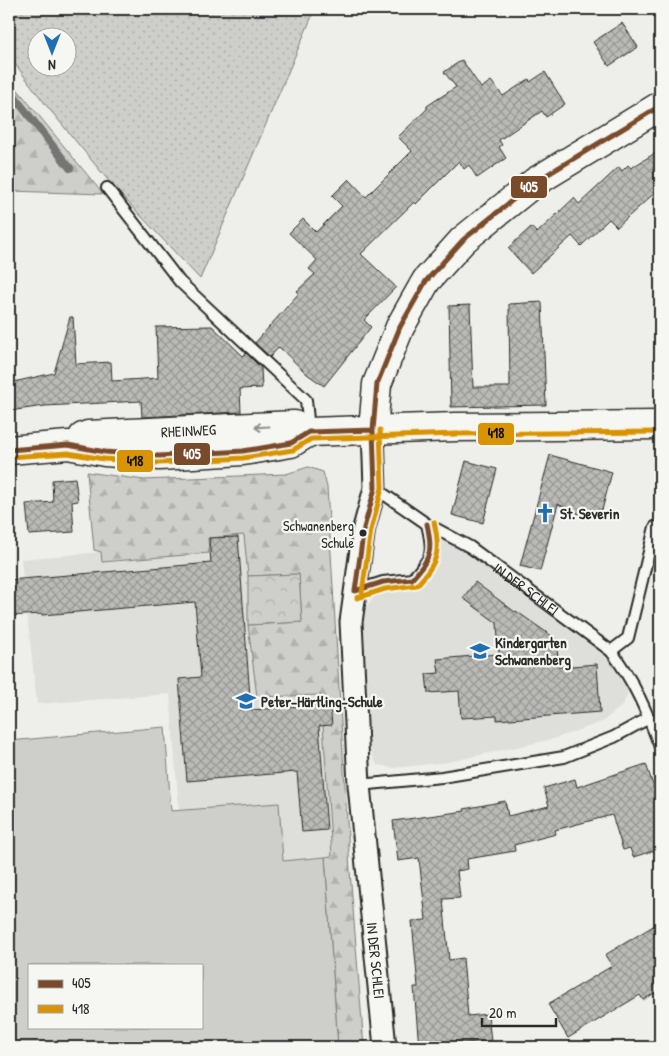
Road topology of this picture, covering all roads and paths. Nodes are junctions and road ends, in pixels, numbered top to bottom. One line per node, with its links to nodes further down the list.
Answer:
1 (660, 106): 4 (main road)
2 (107, 188): 5 (lane)
3 (660, 425): 4 (main road, RHEINWEG)
4 (373, 430): 5 (main road, RHEINWEG); 7 (street, IN DER SCHLEI)
5 (309, 432): 6 (main road, RHEINWEG)
6 (9, 450)
7 (374, 488): 8 (lane, IN DER SCHLEI); 10 (street, IN DER SCHLEI)
8 (427, 524): 10 (lane); 11 (lane, IN DER SCHLEI)
9 (655, 527): 11 (lane)
10 (356, 591): 15 (street, IN DER SCHLEI)
11 (611, 651): 12 (lane, IN DER SCHLEI)
12 (649, 718): 13 (lane); 14 (lane, IN DER SCHLEI); 15 (lane)
13 (660, 719)
14 (660, 748)
15 (359, 785): 16 (street, IN DER SCHLEI)
16 (385, 1047)

